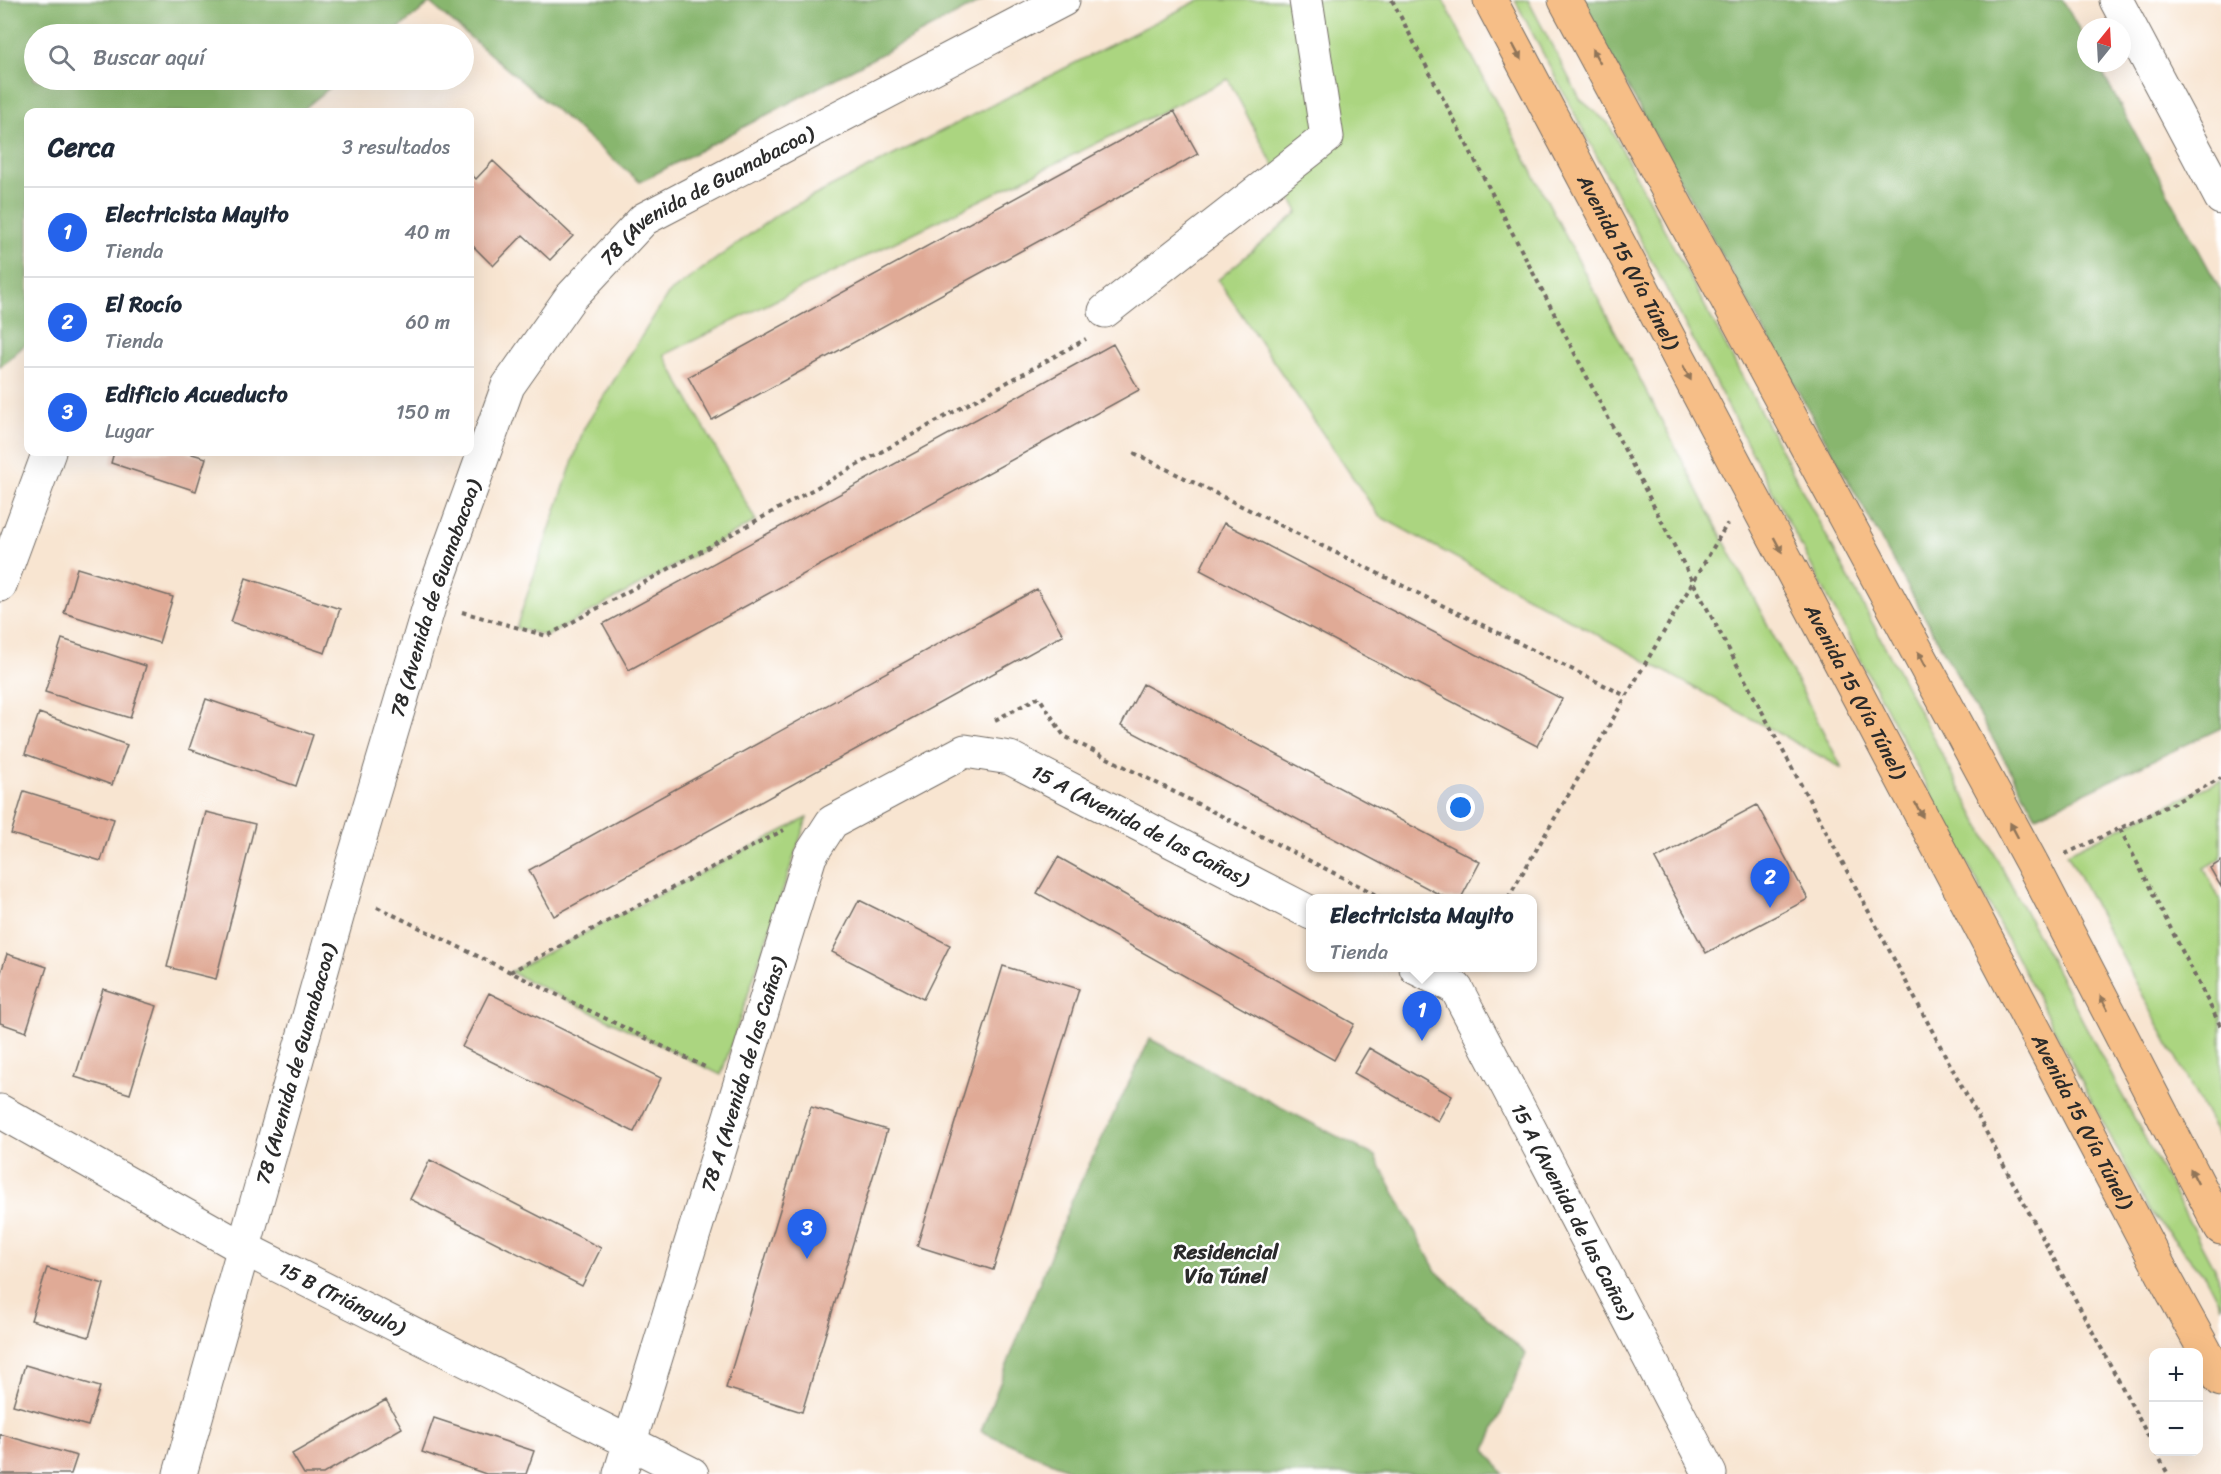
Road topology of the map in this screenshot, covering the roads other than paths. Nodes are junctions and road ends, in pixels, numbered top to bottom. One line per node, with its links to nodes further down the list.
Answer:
1 (1063, 0): 15 (street, 78 (Avenida de Guanabacoa))
2 (1306, 0): 7 (street)
3 (1490, 0): 16 (main road, Avenida 15 (Vía Túnel), one-way to 16)
4 (1565, 0): 14 (main road, one-way to 4)
5 (2116, 0): 6 (street)
6 (2219, 191)
7 (1098, 323)
8 (48, 456): 9 (street)
9 (0, 585)
10 (965, 751): 11 (street, 15 A (Avenida de las Cañas)); 17 (street, 78 A (Avenida de las Cañas))
11 (1306, 911)
12 (1424, 972): 20 (street, 15 A (Avenida de las Cañas))
13 (0, 1111): 15 (street, 15 B (Triángulo))
14 (2221, 1228)
15 (243, 1248): 17 (street, 15 B (Triángulo)); 18 (street, 78 (Avenida de Guanabacoa))
16 (2221, 1380)
17 (625, 1459): 19 (street, 15 B (Triángulo))
18 (180, 1474)
19 (692, 1474)
20 (1710, 1474)

